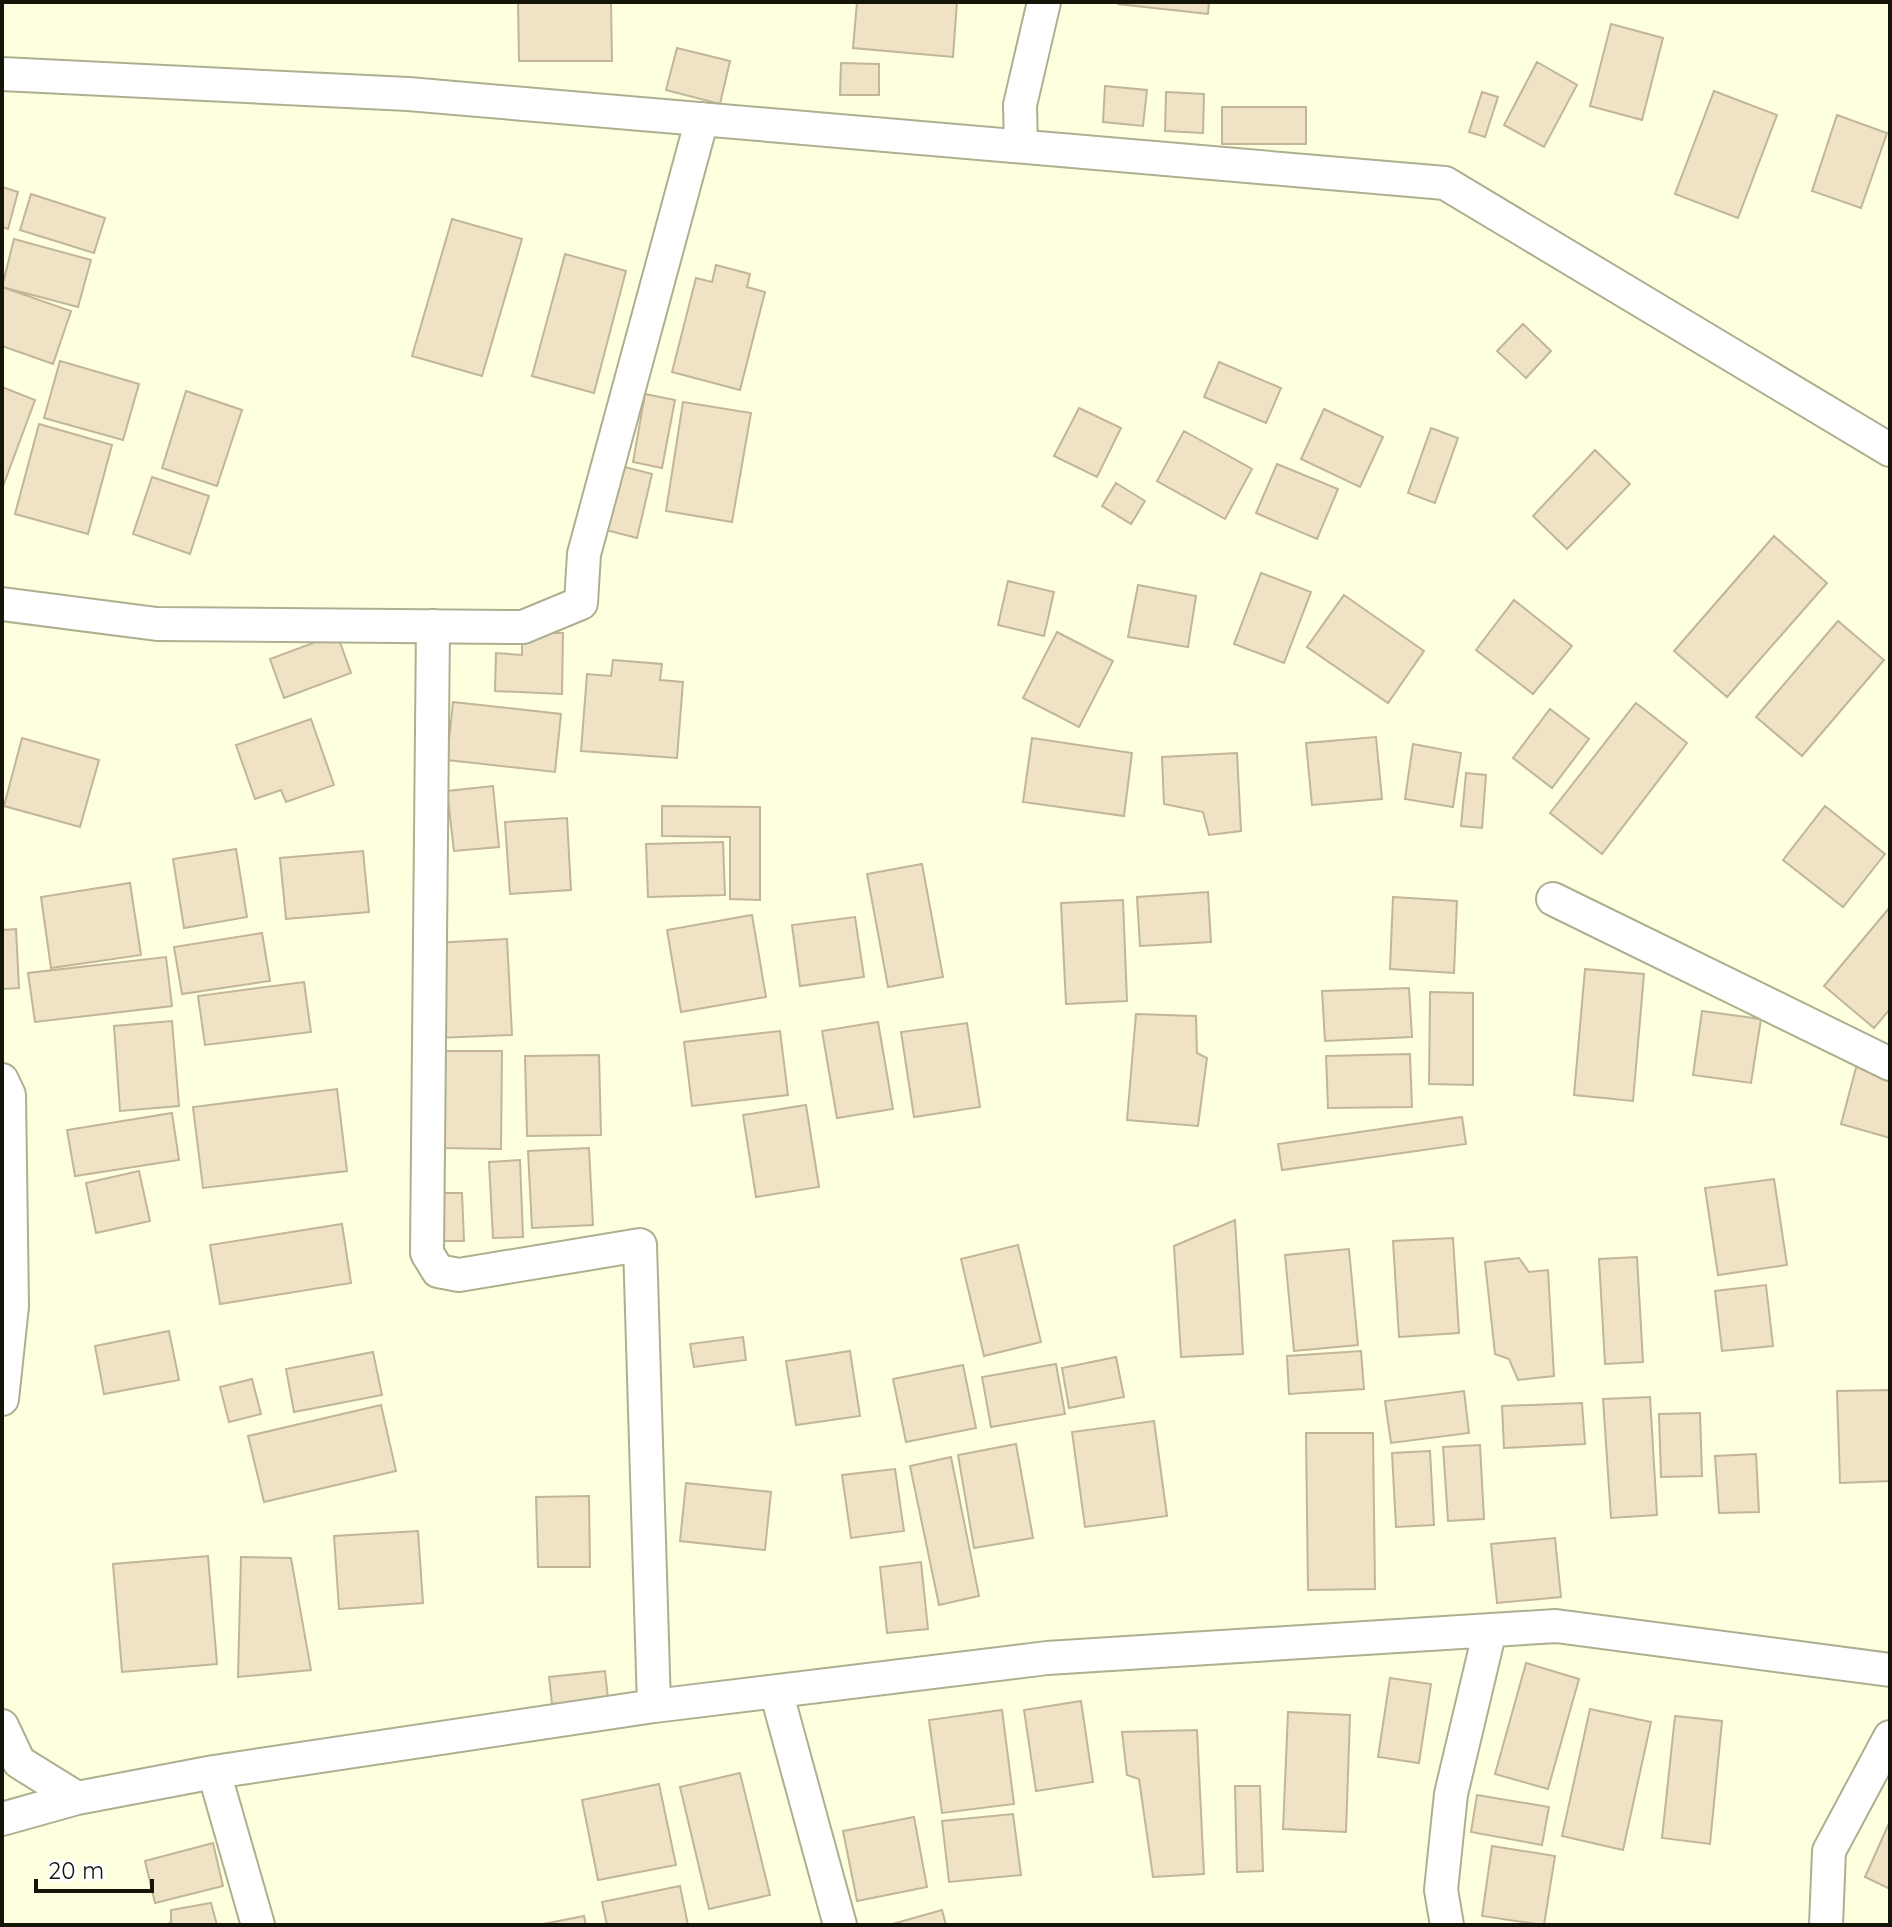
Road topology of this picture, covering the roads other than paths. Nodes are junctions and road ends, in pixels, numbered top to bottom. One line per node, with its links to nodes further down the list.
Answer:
1 (1044, 2): 4 (street)
2 (2, 74): 3 (street)
3 (702, 119): 4 (street); 7 (street)
4 (1021, 146): 5 (street)
5 (1890, 450)
6 (2, 604): 7 (street)
7 (433, 626): 15 (street)
8 (1553, 899): 9 (street)
9 (1890, 1064)
10 (2, 1080): 11 (street)
11 (2, 1399)
12 (1490, 1630): 13 (street); 14 (street); 23 (street)
13 (1890, 1670)
14 (776, 1691): 15 (street); 22 (street)
15 (654, 1706): 18 (street)
16 (2, 1726): 19 (street)
17 (1890, 1737): 24 (street)
18 (214, 1772): 19 (street); 21 (street)
19 (77, 1798): 20 (street)
20 (2, 1819)
21 (258, 1925)
22 (840, 1925)
23 (1447, 1925)
24 (1826, 1925)

